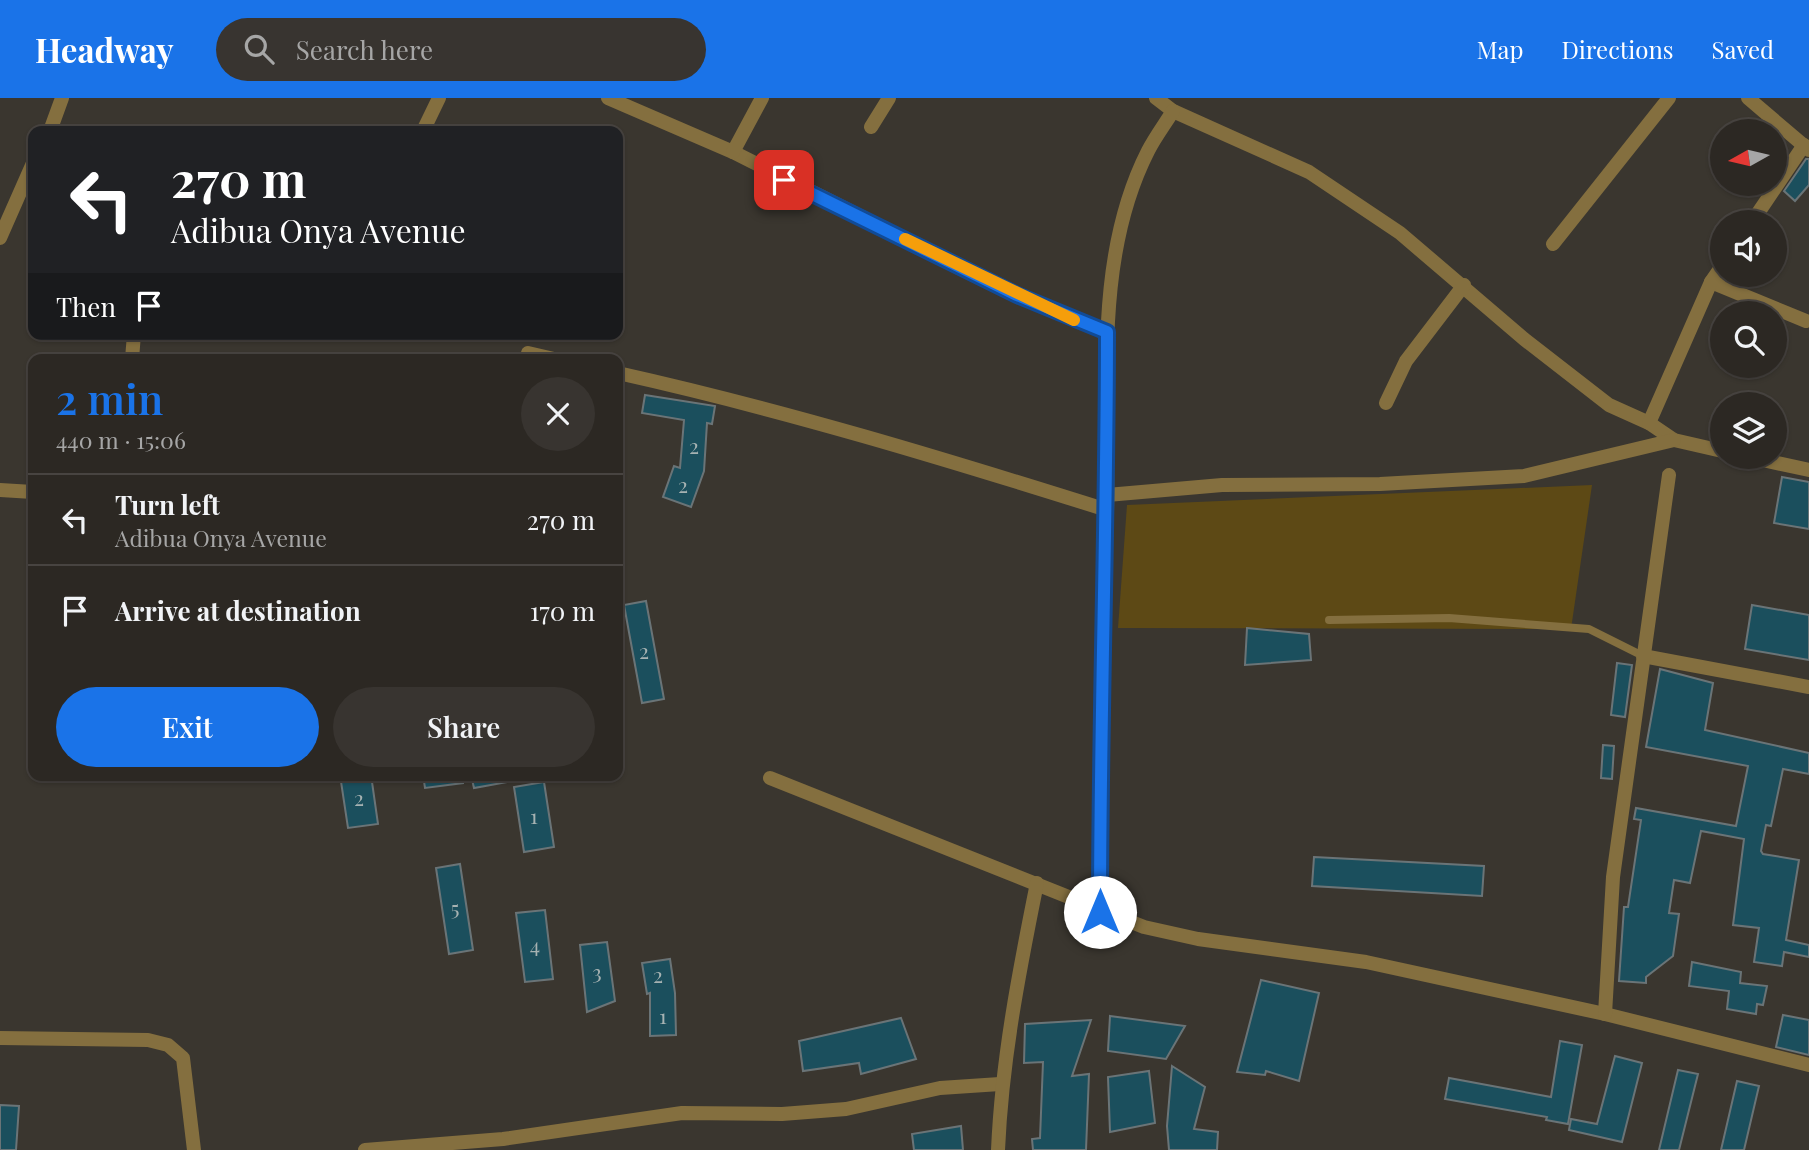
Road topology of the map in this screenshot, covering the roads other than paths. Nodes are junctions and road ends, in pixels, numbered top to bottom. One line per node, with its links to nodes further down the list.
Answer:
1 (62, 98): 10 (street)
2 (439, 98): 11 (street)
3 (608, 98): 14 (street)
4 (762, 98): 14 (street)
5 (889, 98): 12 (street)
6 (1156, 98): 9 (street)
7 (1669, 98): 18 (street)
8 (1748, 98): 13 (street)
9 (1174, 111): 20 (street); 23 (street)
10 (52, 126)
11 (425, 126)
12 (871, 127)
13 (1807, 147): 16 (street)
14 (733, 152): 23 (street)
15 (28, 174): 17 (street)
16 (1761, 210)
17 (0, 238)
18 (1552, 244)
19 (1710, 284): 28 (street)
20 (1464, 285): 27 (street); 28 (street)
21 (1723, 287): 22 (street)
22 (1807, 321)
23 (1107, 332): 36 (street)
24 (528, 353): 25 (street)
25 (532, 354)
26 (623, 374): 37 (street)
27 (1385, 403)
28 (1649, 423): 29 (street)
29 (1674, 440): 30 (street); 36 (street)
30 (1710, 448)
31 (1787, 465): 32 (street)
32 (1809, 470)
33 (1669, 475): 39 (street)
34 (0, 490): 35 (street)
35 (28, 492)
36 (1107, 495): 37 (street)
37 (1107, 510): 43 (street)
38 (1329, 620): 39 (lane)
39 (1643, 656): 40 (street); 44 (street)
40 (1809, 687)
41 (771, 778): 42 (street)
42 (1037, 883): 43 (street); 47 (street)
43 (1100, 912): 44 (street)
44 (1605, 1014): 46 (street)
45 (0, 1038): 49 (street)
46 (1809, 1065)
47 (1000, 1084): 48 (street); 51 (street)
48 (504, 1144): 50 (street)
49 (194, 1150)
50 (365, 1150)
51 (998, 1150)

